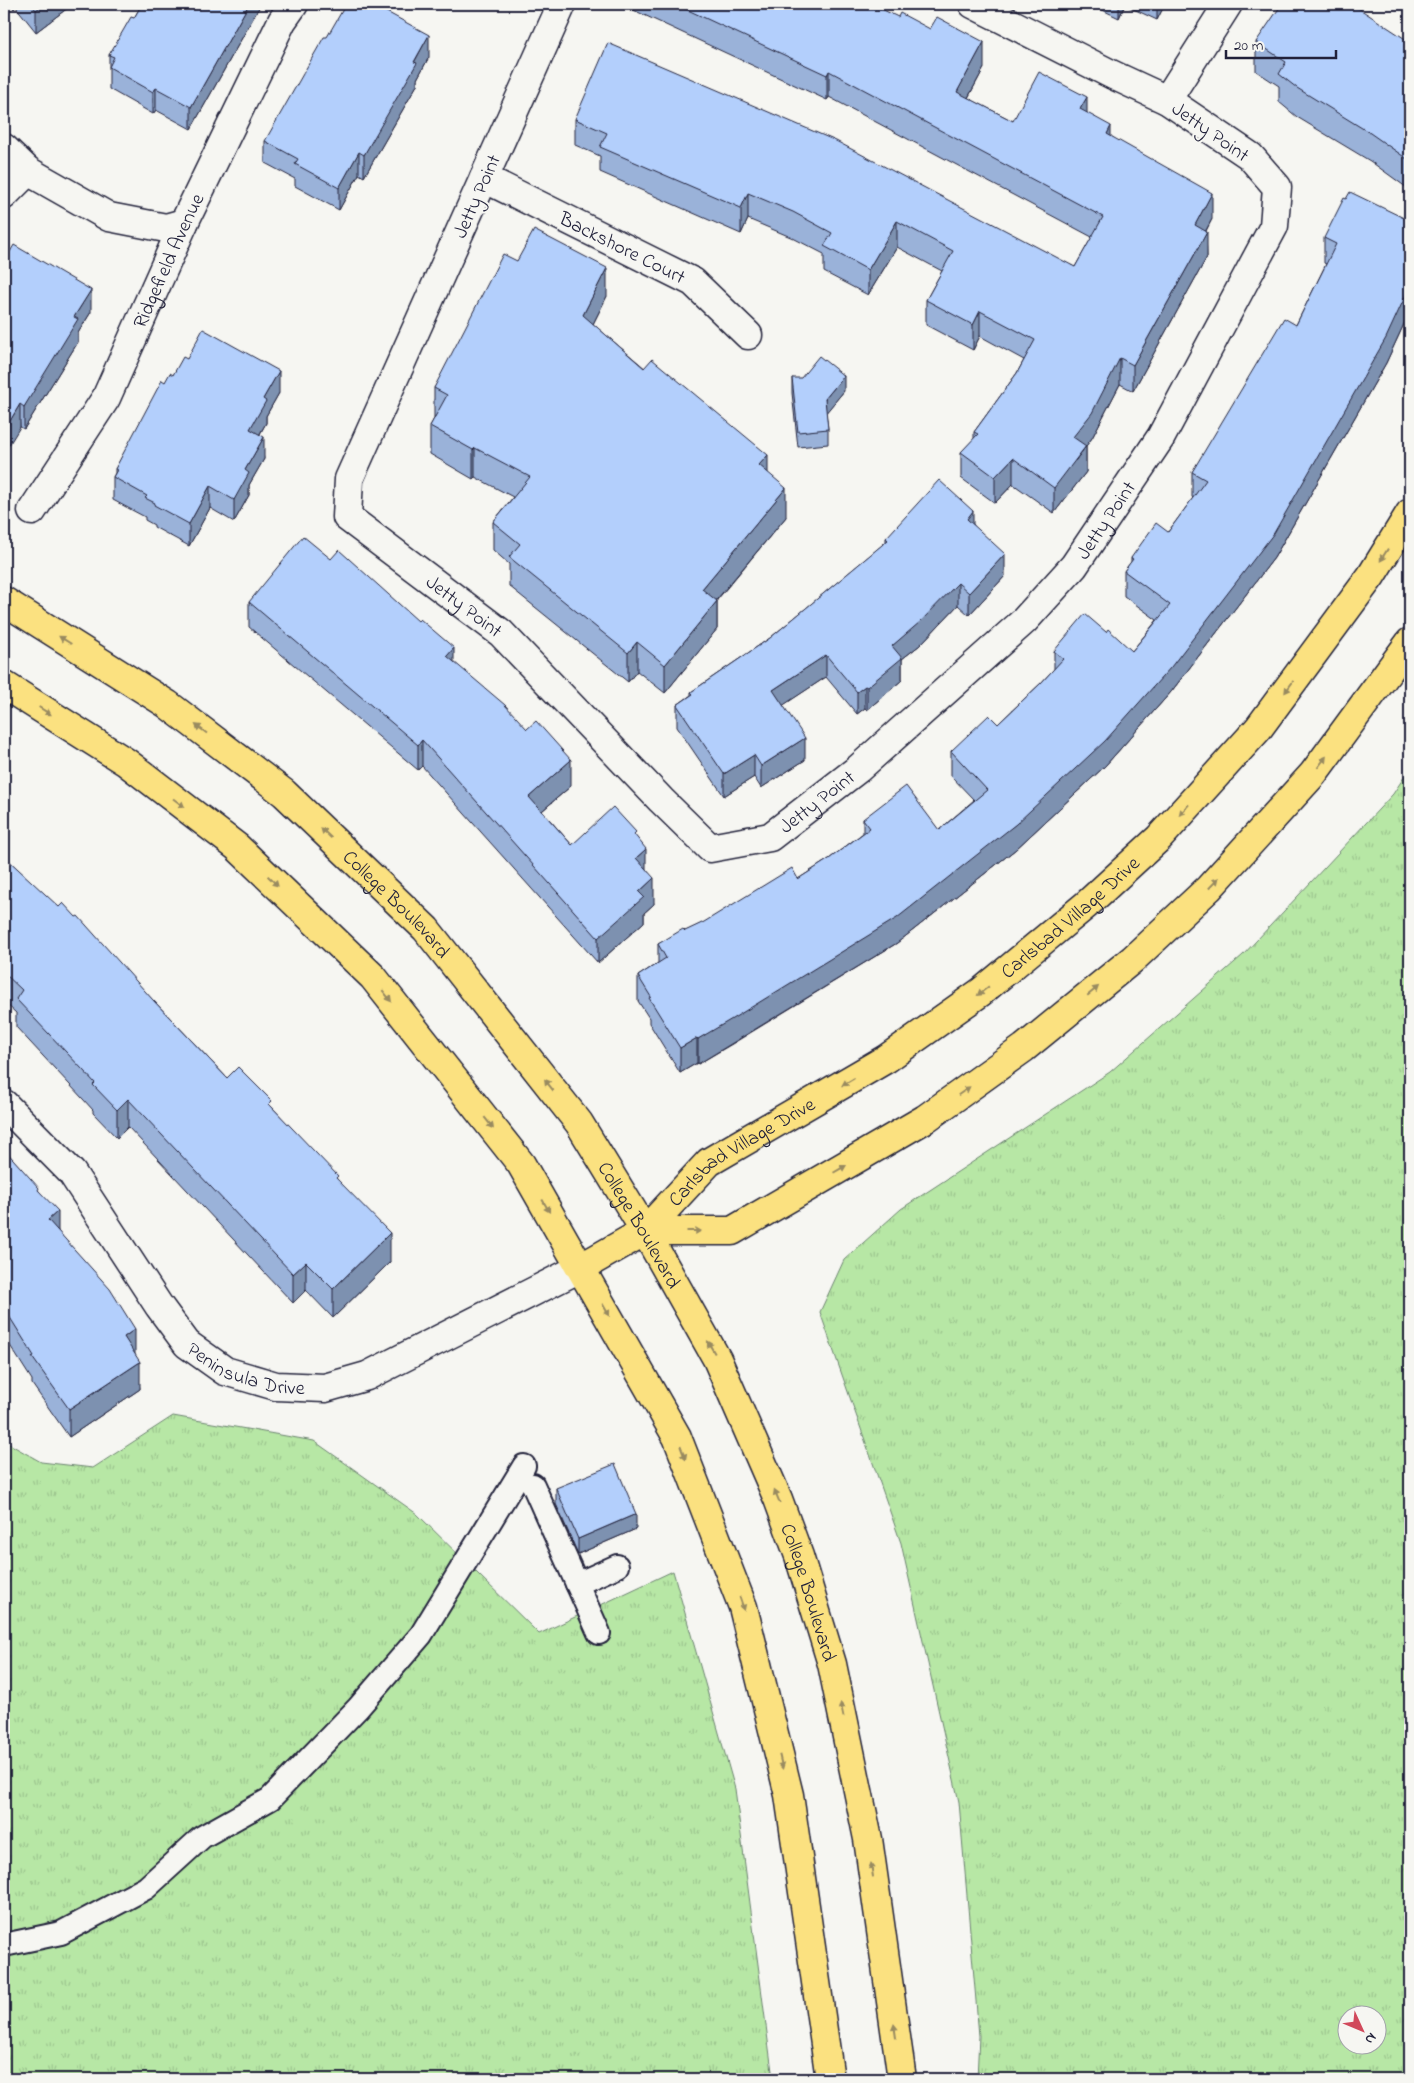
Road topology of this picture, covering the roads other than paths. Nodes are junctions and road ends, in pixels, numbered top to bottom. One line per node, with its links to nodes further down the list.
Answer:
1 (294, 4): 10 (street, Ridgefield Avenue)
2 (562, 4): 8 (street, Jetty Point)
3 (973, 4): 5 (street, Jetty Point)
4 (1228, 4): 5 (street)
5 (1167, 100): 8 (street, Jetty Point)
6 (4, 148): 7 (street)
7 (28, 171): 9 (street); 10 (street)
8 (484, 178): 11 (street, Backshore Court)
9 (4, 195)
10 (184, 223): 12 (street, Ridgefield Avenue)
11 (748, 335)
12 (32, 511)
13 (1410, 513): 18 (main road, Carlsbad Village Drive, one-way to 18)
14 (4, 601): 18 (main road, College Boulevard, one-way to 14)
15 (1410, 642): 18 (main road, Carlsbad Village Drive, one-way to 15)
16 (4, 685): 19 (main road, one-way to 19)
17 (4, 1104): 19 (street, Peninsula Drive)
18 (645, 1231): 19 (main road, Carlsbad Village Drive); 25 (main road, College Boulevard, one-way to 18)
19 (582, 1267): 24 (main road, one-way to 24)
20 (617, 1566): 21 (lane)
21 (578, 1584): 22 (lane); 23 (lane)
22 (599, 1634)
23 (4, 1945)
24 (830, 2079)
25 (902, 2079)

